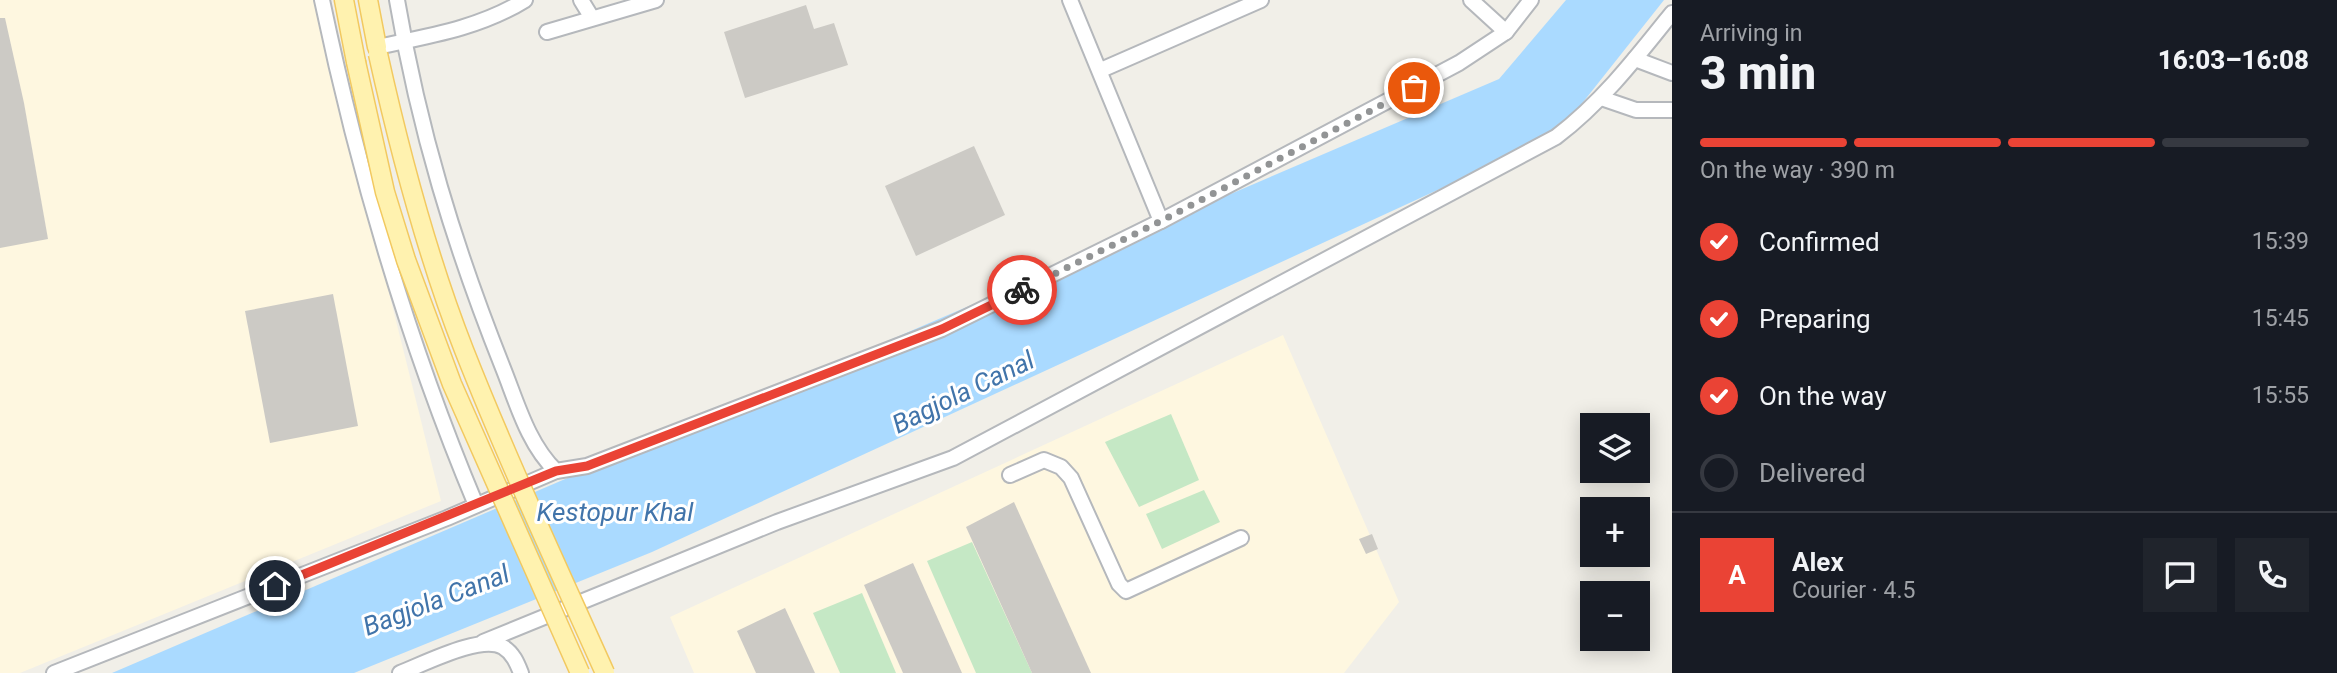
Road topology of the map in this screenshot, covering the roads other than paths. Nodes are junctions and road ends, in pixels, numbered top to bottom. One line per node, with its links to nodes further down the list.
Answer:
1 (321, 0): 26 (street)
2 (344, 0): 32 (main road, bridge)
3 (368, 0): 17 (main road)
4 (397, 0): 16 (street)
5 (525, 0): 16 (street)
6 (581, 0): 13 (street)
7 (656, 0): 13 (street)
8 (1070, 0): 19 (street)
9 (1261, 0): 19 (street)
10 (1471, 0): 15 (street)
11 (1531, 0): 15 (street)
12 (1672, 13): 18 (street)
13 (592, 18): 14 (street)
14 (547, 32)
15 (1506, 32): 23 (street)
16 (404, 41): 17 (street); 24 (street)
17 (378, 50): 33 (main road, bridge)
18 (1635, 59): 20 (street); 21 (street)
19 (1101, 70): 23 (street)
20 (1672, 73)
21 (1601, 98): 22 (street); 28 (street)
22 (1672, 110)
23 (1161, 221): 24 (street)
24 (556, 471): 26 (street)
25 (1010, 475): 27 (street)
26 (476, 505): 29 (street)
27 (1241, 538)
28 (483, 642): 30 (street); 31 (street)
29 (54, 673)
30 (401, 673)
31 (521, 673)
32 (580, 673)
33 (604, 673)

